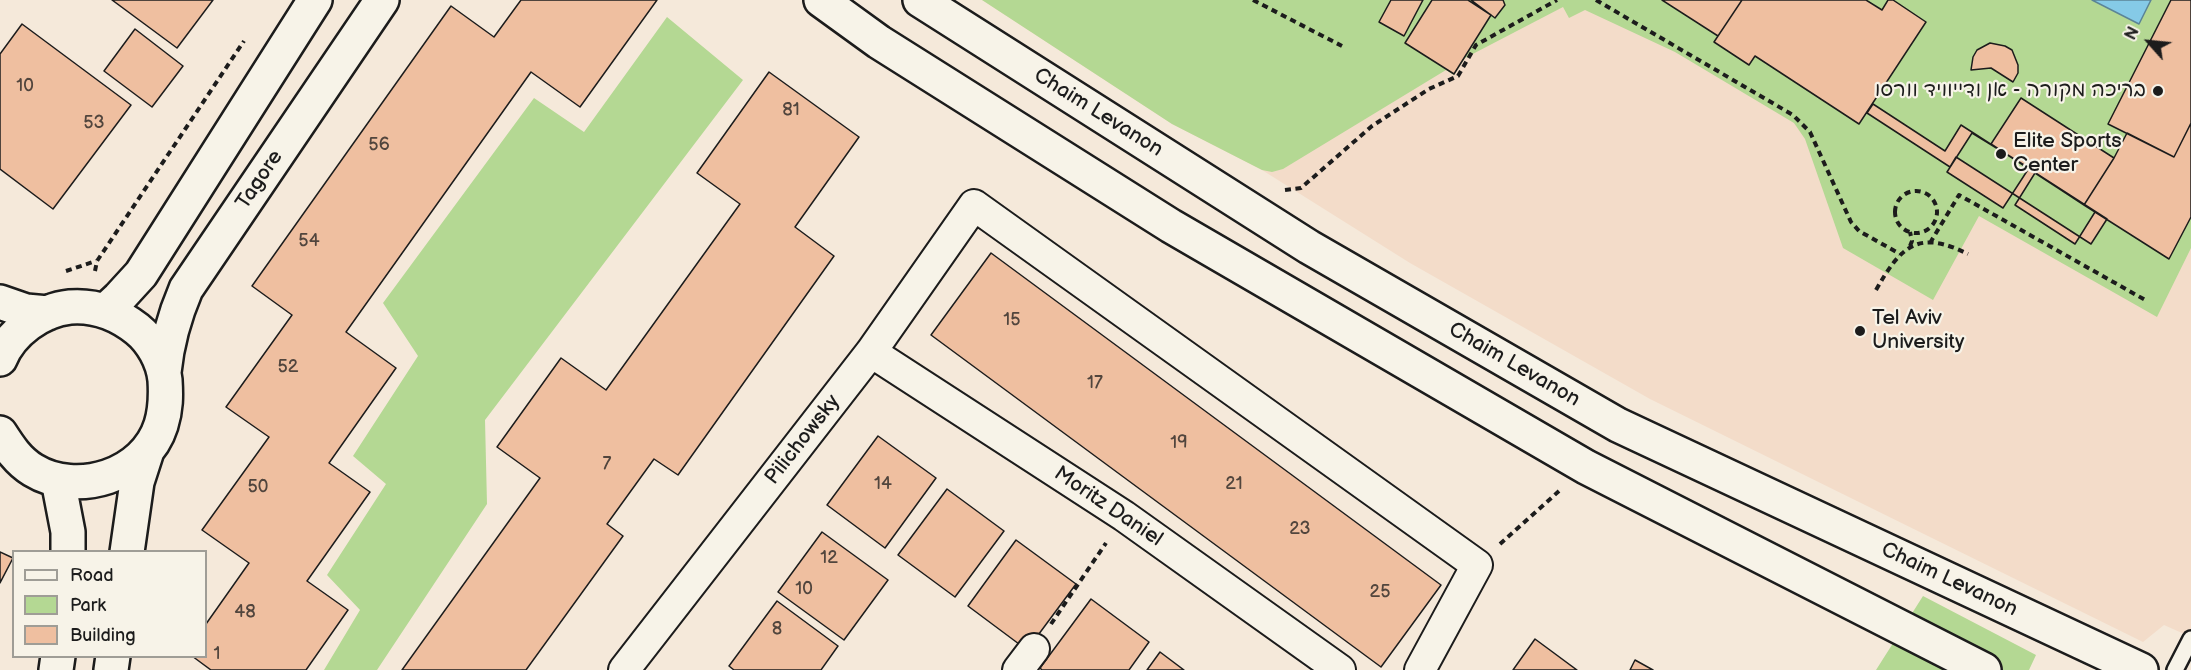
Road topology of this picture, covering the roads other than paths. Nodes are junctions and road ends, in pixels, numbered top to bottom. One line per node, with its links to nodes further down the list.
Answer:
1 (315, 0): 6 (main road)
2 (382, 0): 10 (main road, Tagore)
3 (821, 0): 20 (main road)
4 (920, 0): 21 (main road, Chaim Levanon)
5 (0, 302): 7 (main road)
6 (98, 309): 7 (main road); 10 (main road)
7 (48, 312): 9 (main road)
8 (871, 352): 17 (street, Pilichowsky); 18 (street, Moritz Daniel); 19 (street, Pilichowsky)
9 (0, 359)
10 (164, 372): 12 (main road)
11 (0, 433): 13 (main road)
12 (147, 451): 13 (main road); 15 (main road)
13 (58, 480): 14 (main road)
14 (68, 550)
15 (127, 550)
16 (2191, 639): 22 (lane)
17 (626, 669)
18 (1340, 670)
19 (1420, 670)
20 (1984, 670)
21 (2141, 670)
22 (2175, 670)

